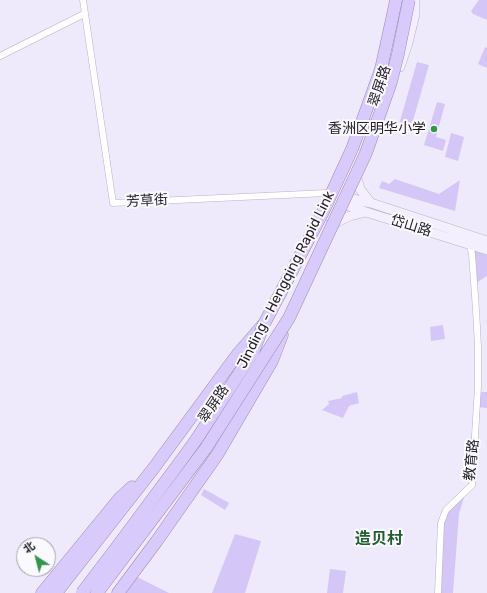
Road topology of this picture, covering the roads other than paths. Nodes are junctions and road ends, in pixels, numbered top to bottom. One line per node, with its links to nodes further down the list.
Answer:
1 (82, 0): 5 (street, 芳草街)
2 (397, 0): 8 (main road, 翠屏路); 17 (highway, Jinding - Hengqing Rapid Link, bridge)
3 (409, 0): 16 (highway, Jinding - Hengqing Rapid Link, bridge)
4 (415, 0): 7 (main road, 翠屏路)
5 (84, 14): 6 (street); 8 (street, 芳草街)
6 (0, 56)
7 (357, 178): 9 (main road, 翠屏路); 10 (main road)
8 (337, 198): 9 (main road, 岱山路); 21 (main road, 翠屏路)
9 (348, 201): 10 (main road, 岱山路); 11 (main road, 岱山路); 12 (main road, 翠屏路)
10 (371, 203): 13 (main road, 岱山路)
11 (366, 212): 12 (main road); 14 (main road, 岱山路)
12 (336, 224): 22 (main road, 翠屏路)
13 (487, 241)
14 (470, 244): 15 (main road, 岱山路); 24 (street, 教育路)
15 (487, 250)
16 (289, 318): 22 (highway, Jinding - Hengqing Rapid Link, bridge); 23 (highway, bridge)
17 (264, 324): 18 (highway); 21 (highway, Jinding - Hengqing Rapid Link, bridge)
18 (153, 469): 19 (highway); 20 (highway)
19 (42, 593)
20 (56, 593)
21 (81, 593)
22 (98, 593)
23 (118, 593)
24 (438, 593)

